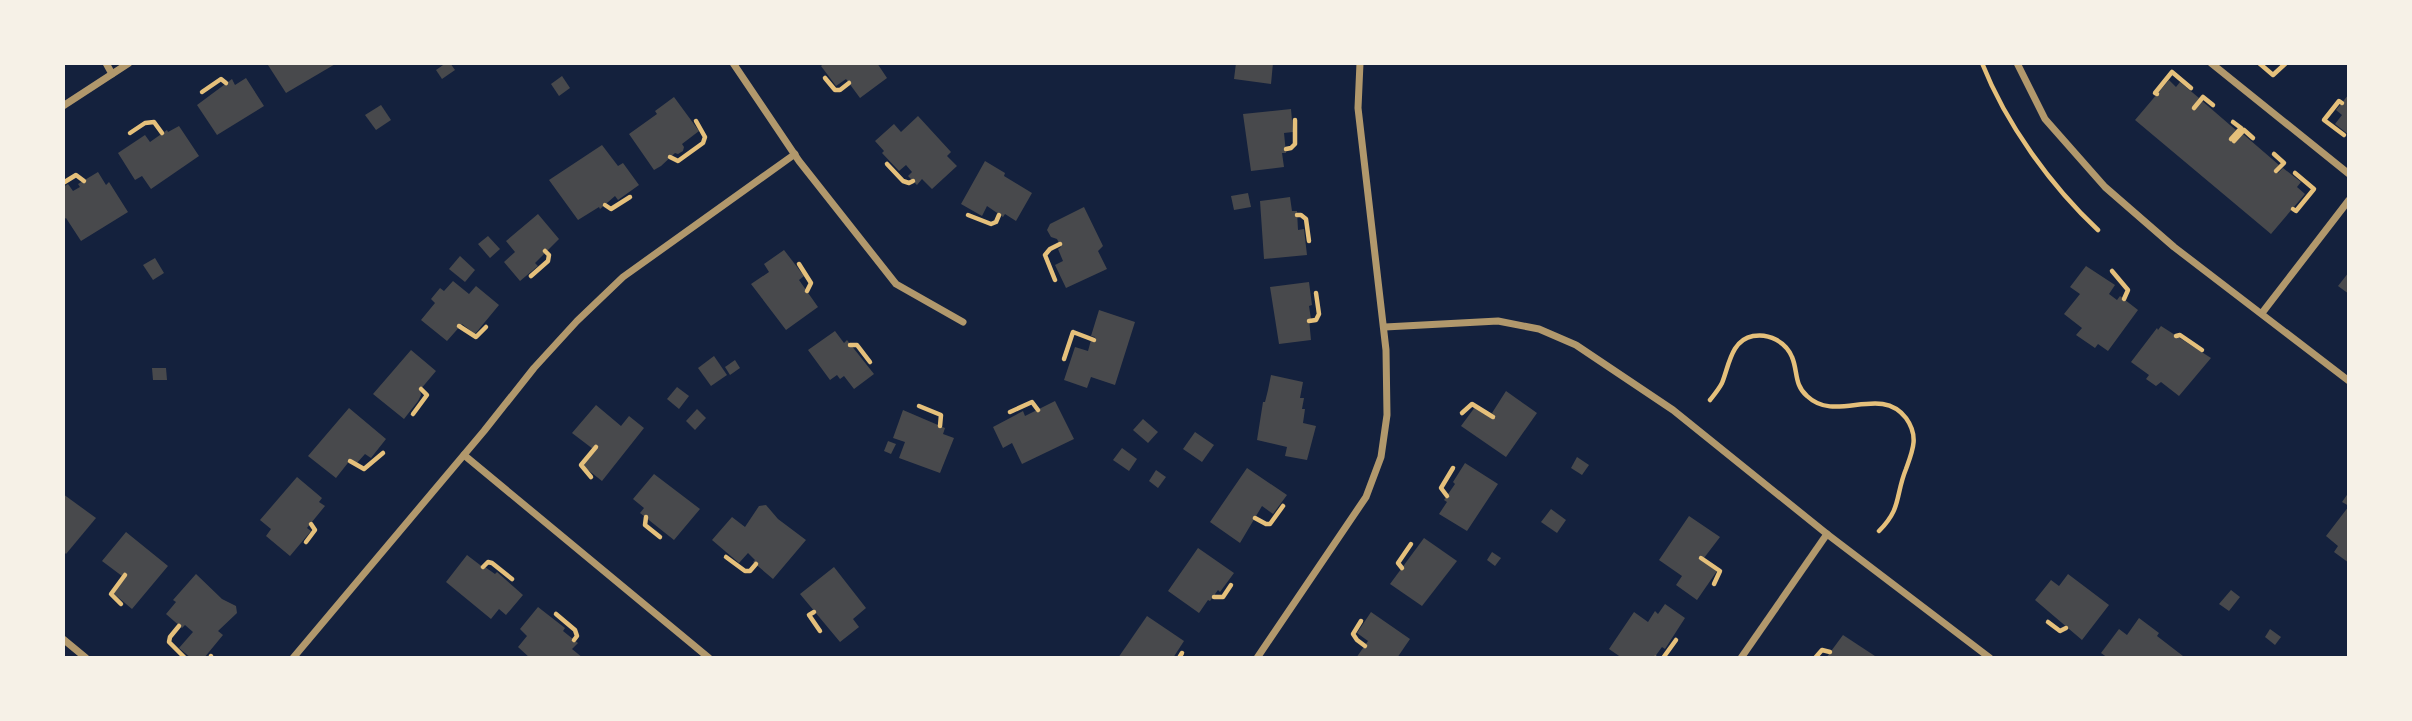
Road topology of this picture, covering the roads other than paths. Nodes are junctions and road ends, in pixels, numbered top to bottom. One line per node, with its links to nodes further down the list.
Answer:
1 (106, 63): 7 (street)
2 (129, 63): 7 (street)
3 (733, 63): 9 (street)
4 (1360, 63): 14 (street)
5 (2017, 63): 12 (street)
6 (2211, 63): 10 (street)
7 (112, 74): 8 (street)
8 (63, 106)
9 (795, 155): 13 (street); 16 (street)
10 (2349, 174)
11 (2349, 200): 12 (street)
12 (2262, 313): 15 (street)
13 (963, 322)
14 (1385, 327): 17 (street); 22 (street)
15 (2349, 381)
16 (464, 455): 20 (street); 21 (street)
17 (1827, 534): 23 (street); 24 (street)
18 (63, 639): 19 (street)
19 (86, 658)
20 (293, 658)
21 (709, 658)
22 (1257, 658)
23 (1741, 658)
24 (1990, 658)

